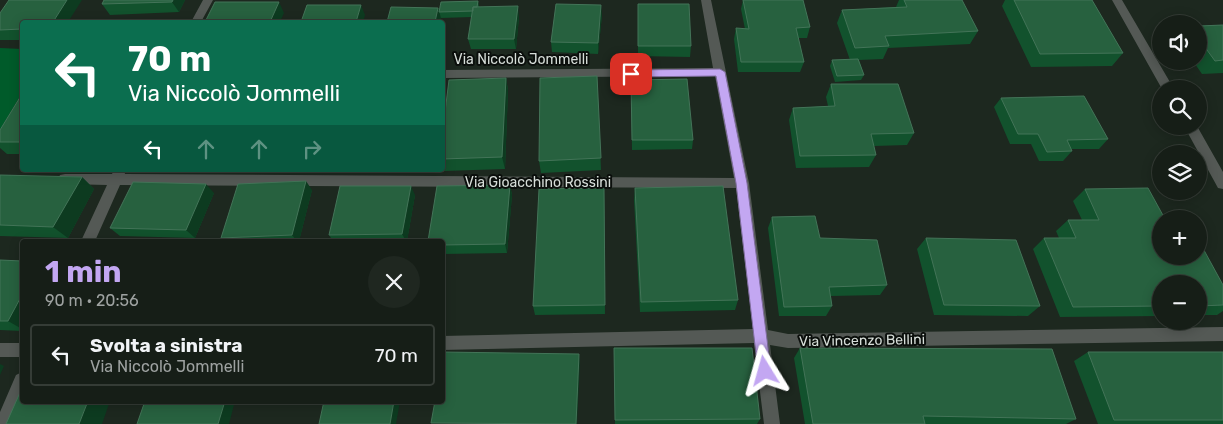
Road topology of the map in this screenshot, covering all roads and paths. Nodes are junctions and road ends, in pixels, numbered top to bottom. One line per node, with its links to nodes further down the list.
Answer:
1 (208, 0): 4 (street)
2 (706, 0): 5 (street)
3 (1117, 0): 7 (street)
4 (197, 20)
5 (720, 72): 6 (street, Via Niccolò Jommelli); 11 (street)
6 (445, 74)
7 (1163, 80)
8 (1195, 135): 12 (street)
9 (118, 174): 10 (street, Via Gioacchino Rossini); 11 (street, Via Gioacchino Rossini); 13 (street)
10 (52, 179)
11 (742, 183): 15 (street)
12 (1223, 184)
13 (89, 239)
14 (1223, 334): 16 (street, Via Vincenzo Bellini)
15 (760, 336): 16 (street, Via Vincenzo Bellini); 17 (street, Via Vincenzo Bellini); 23 (street)
16 (1042, 337): 20 (street)
17 (445, 343)
18 (0, 350): 19 (street)
19 (20, 350)
20 (1047, 353)
21 (20, 384): 22 (street)
22 (2, 424)
23 (772, 424)

